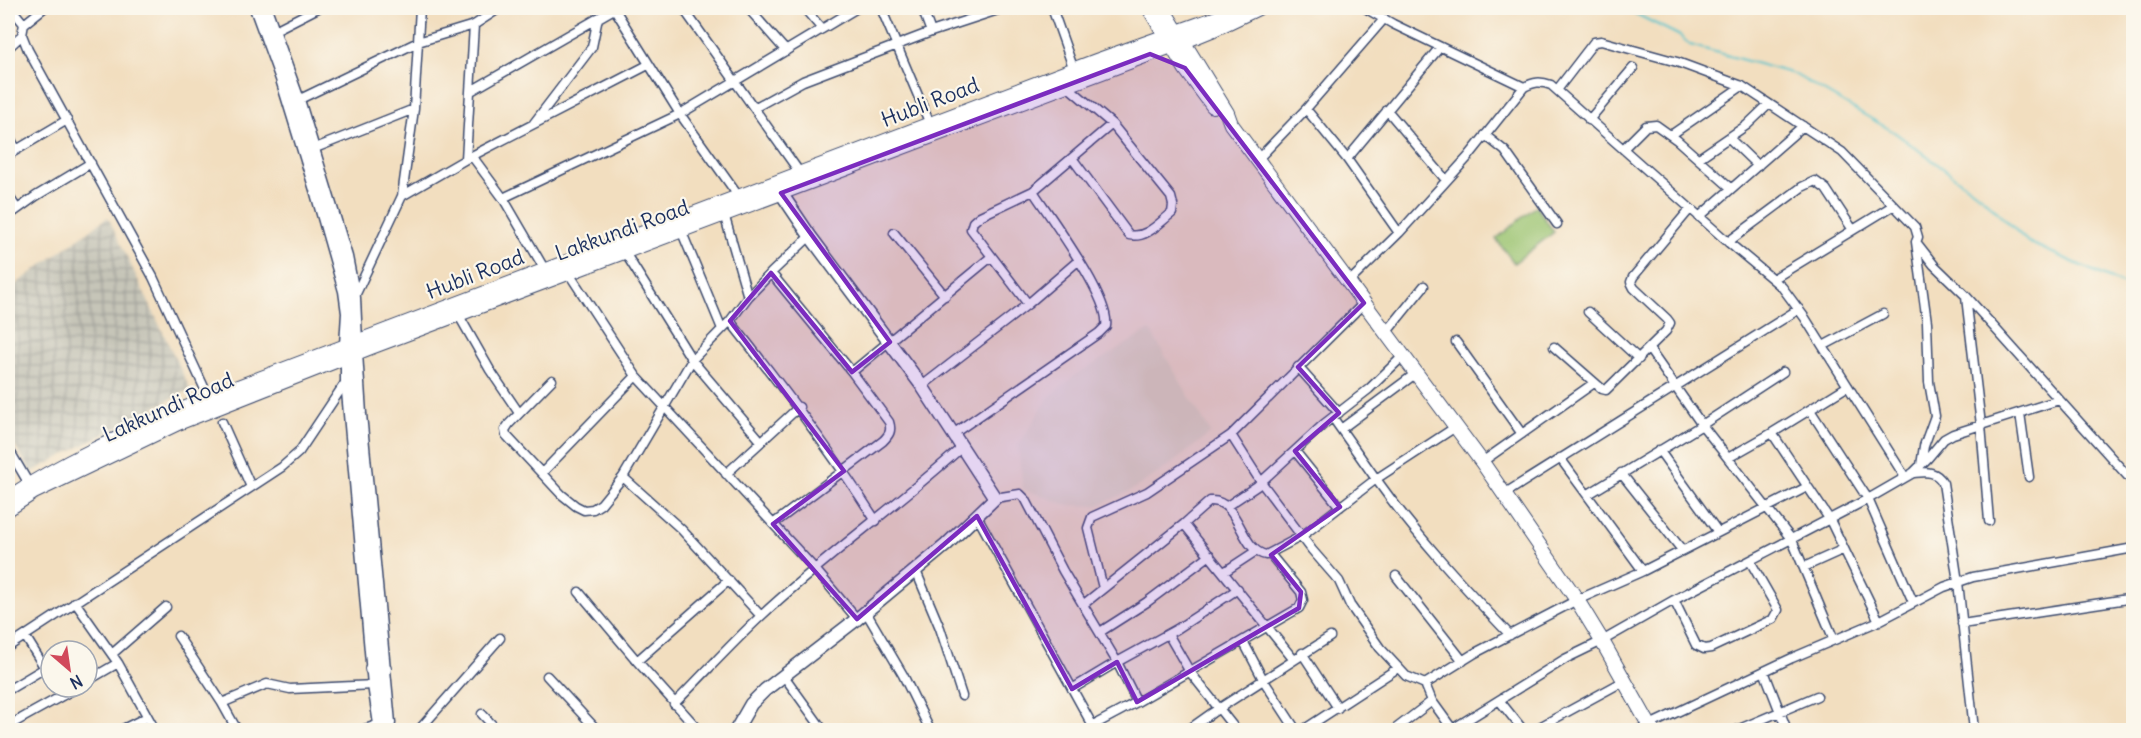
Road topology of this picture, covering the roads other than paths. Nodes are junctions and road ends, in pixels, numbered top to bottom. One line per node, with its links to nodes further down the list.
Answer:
1 (10, 8): 24 (street)
2 (44, 8): 24 (street)
3 (256, 8): 125 (main road)
4 (265, 8): 28 (main road)
5 (318, 8): 28 (street)
6 (420, 8): 32 (street)
7 (500, 8): 25 (street)
8 (614, 8): 22 (street); 38 (street)
9 (683, 8): 42 (street)
10 (748, 8): 37 (street)
11 (804, 8): 27 (street)
12 (857, 8): 27 (street)
13 (881, 8): 33 (street)
14 (921, 8): 29 (street)
15 (1004, 8): 20 (street)
16 (1052, 8): 41 (street)
17 (1236, 8): 26 (main road, Hubli Road)
18 (1258, 8): 26 (main road)
19 (1365, 8): 23 (street)
20 (989, 10): 29 (street)
21 (1157, 10): 26 (main road); 31 (main road); 36 (main road)
22 (598, 18): 47 (street); 59 (street)
23 (1384, 19): 34 (street); 52 (street)
24 (24, 24): 30 (street)
25 (474, 25): 32 (street); 47 (street)
26 (1206, 26): 31 (main road, Hubli Road); 39 (main road)
27 (822, 29): 37 (street)
28 (273, 31): 48 (main road)
29 (931, 32): 33 (street)
30 (22, 35): 35 (street); 55 (street)
31 (1174, 38): 36 (main road, Hubli Road); 39 (main road)
32 (418, 42): 48 (street); 51 (street)
33 (898, 45): 50 (street); 57 (street)
34 (1440, 47): 45 (street); 53 (street)
35 (8, 48)
36 (1146, 49): 39 (main road); 41 (main road, Hubli Road); 43 (main road, Lakkundi Road)
37 (786, 51): 42 (street)
38 (648, 64): 54 (street); 59 (street)
39 (1190, 65): 73 (main road)
40 (1633, 68): 56 (street)
41 (1074, 70): 57 (main road, Hubli Road)
42 (735, 83): 50 (street); 54 (street)
43 (1066, 84): 58 (street); 80 (main road, Lakkundi Road)
44 (1742, 86): 46 (street); 49 (street); 63 (street)
45 (1524, 87): 46 (street); 62 (street)
46 (1557, 90): 56 (street)
47 (471, 91): 69 (street)
48 (298, 100): 66 (main road)
49 (1769, 104): 60 (street); 64 (street)
50 (754, 108): 76 (street)
51 (414, 109): 66 (street); 82 (street)
52 (1306, 109): 72 (street); 73 (street)
53 (1387, 110): 72 (street); 77 (street)
54 (680, 114): 83 (street); 84 (street)
55 (67, 120): 65 (street); 74 (street)
56 (1589, 120): 67 (street)
57 (930, 124): 76 (main road, Hubli Road)
58 (1112, 124): 70 (street); 70 (street)
59 (532, 126): 69 (street)
60 (1803, 126): 75 (street); 85 (street)
61 (8, 134): 65 (street)
62 (1485, 135): 77 (street); 91 (street)
63 (1671, 135): 67 (street); 71 (street)
64 (1729, 138): 71 (street); 75 (street)
65 (16, 149): 68 (street)
66 (313, 149): 111 (main road)
67 (1623, 149): 87 (street)
68 (8, 155)
69 (469, 157): 82 (street); 84 (street)
70 (1072, 158): 79 (street)
71 (1699, 158): 78 (street)
72 (1347, 159): 95 (street)
73 (1257, 160): 106 (main road)
74 (92, 164): 86 (street); 141 (street)
75 (1758, 166): 78 (street)
76 (800, 173): 83 (main road, Hubli Road)
77 (1446, 180): 95 (street)
78 (1731, 188): 90 (street)
79 (1033, 191): 100 (street); 101 (street)
80 (781, 193): 88 (main road, Lakkundi Road); 96 (main road)
81 (8, 195): 86 (street)
82 (402, 196): 111 (street)
83 (739, 197): 102 (main road, Hubli Road)
84 (503, 198): 102 (street)
85 (1894, 205): 93 (street); 98 (street)
86 (17, 209): 89 (street)
87 (1690, 209): 90 (street); 126 (street)
88 (724, 214): 92 (main road, Lakkundi Road); 110 (street)
89 (8, 216)
90 (1698, 217): 97 (street)
91 (1557, 224)
92 (681, 230): 99 (main road, Lakkundi Road); 119 (street)
93 (1853, 230): 97 (street); 105 (street)
94 (894, 233): 108 (street)
95 (1399, 233): 106 (street)
96 (810, 236): 104 (street); 121 (main road)
97 (1728, 242): 105 (street)
98 (1916, 243): 109 (street); 166 (street)
99 (624, 251): 103 (main road, Lakkundi Road); 129 (street)
100 (991, 257): 108 (street); 113 (street)
101 (1079, 260): 113 (street); 155 (street)
102 (545, 270): 125 (main road, Hubli Road)
103 (567, 272): 116 (main road, Lakkundi Road); 134 (street)
104 (771, 273): 110 (street); 131 (street)
105 (1773, 279): 114 (street)
106 (1348, 283): 112 (main road)
107 (1424, 286): 120 (street)
108 (945, 296): 121 (street)
109 (1966, 296): 142 (street); 151 (street)
110 (748, 297): 118 (street)
111 (354, 298): 125 (main road)
112 (1364, 303): 120 (main road); 130 (street)
113 (1028, 304): 138 (street)
114 (1799, 309): 123 (street); 139 (street)
115 (1588, 312): 128 (street)
116 (458, 314): 125 (main road, Lakkundi Road); 147 (street)
117 (1883, 314): 123 (street)
118 (730, 321): 119 (street); 144 (street)
119 (722, 329): 129 (street)
120 (1386, 333): 127 (main road)
121 (890, 342): 131 (street); 138 (main road)
122 (1456, 342): 156 (street)
123 (1823, 346): 140 (street)
124 (1554, 347): 137 (street)
125 (351, 349): 135 (main road); 141 (main road, Hubli Road); 188 (main road, Lakkundi Road); 248 (main road)
126 (1649, 349): 128 (street); 139 (street)
127 (1402, 356): 133 (main road); 148 (street)
128 (1639, 359): 137 (street)
129 (692, 360): 143 (street); 158 (street)
130 (1298, 367): 148 (street); 157 (street)
131 (852, 372): 167 (street)
132 (1783, 372): 150 (street)
133 (1415, 374): 152 (main road); 153 (street)
134 (636, 376): 143 (street); 168 (street)
135 (347, 380): 178 (street); 248 (main road)
136 (552, 380): 147 (street)
137 (1594, 383): 156 (street)
138 (922, 386): 155 (main road)
139 (1675, 386): 150 (street); 163 (street)
140 (1848, 386): 145 (street); 171 (street)
141 (209, 398): 177 (main road, Hubli Road)
142 (2059, 400): 146 (street); 176 (street)
143 (665, 405): 170 (street); 172 (street)
144 (799, 407): 158 (street); 167 (street)
145 (1809, 410): 154 (street); 184 (street)
146 (2020, 413): 151 (street); 173 (street)
147 (519, 414): 168 (street)
148 (1336, 415): 153 (street); 162 (street)
149 (222, 422): 178 (street)
150 (1702, 425): 161 (street); 164 (street)
151 (1981, 425): 166 (street); 191 (street)
152 (1454, 428): 165 (main road); 174 (street)
153 (1341, 429): 174 (street)
154 (1772, 433): 164 (street); 179 (street)
155 (953, 434): 159 (main road)
156 (1522, 434): 165 (street)
157 (1231, 435): 175 (street); 213 (street)
158 (761, 441): 170 (street)
159 (962, 447): 183 (main road); 192 (street)
160 (8, 448): 177 (street)
161 (1659, 450): 169 (street); 195 (street)
162 (1296, 451): 175 (street); 186 (street)
163 (1560, 458): 180 (street); 181 (street)
164 (1728, 458): 187 (street)
165 (1482, 462): 180 (main road)
166 (1921, 466): 171 (street)
167 (844, 471): 192 (street); 193 (street)
168 (542, 473): 172 (street)
169 (1621, 473): 181 (street); 200 (street)
170 (726, 474): 193 (street)
171 (1909, 475): 184 (street); 212 (street)
172 (623, 477): 211 (street)
173 (2029, 477)
174 (1376, 479): 186 (street); 230 (street)
175 (1261, 482): 185 (street); 196 (street)
176 (2133, 483)
177 (29, 484): 182 (main road, Hubli Road)
178 (251, 487): 219 (street)
179 (1807, 487): 187 (street); 190 (street)
180 (1504, 494): 217 (main road)
181 (1587, 495): 208 (street)
182 (8, 498)
183 (995, 498): 189 (main road); 221 (street)
184 (1868, 499): 190 (street); 220 (street)
185 (1227, 506): 194 (street); 201 (street)
186 (1340, 507): 196 (street)
187 (1768, 507): 195 (street); 197 (street)
188 (8, 509)
189 (977, 516): 207 (main road); 259 (street)
190 (1830, 520): 197 (street); 199 (street)
191 (1989, 520)
192 (876, 521): 206 (street)
193 (773, 524): 206 (street)
194 (1184, 524): 203 (street); 213 (street)
195 (1718, 532): 200 (street)
196 (1302, 536): 202 (street); 247 (street)
197 (1792, 540): 204 (street); 205 (street)
198 (2133, 548): 212 (street)
199 (1844, 549): 205 (street); 225 (street)
200 (1682, 550): 208 (street)
201 (1256, 551): 202 (street); 209 (street)
202 (1270, 554): 227 (street)
203 (1210, 555): 209 (street); 228 (street)
204 (1750, 561): 218 (street); 218 (street)
205 (1804, 567): 235 (street)
206 (815, 569): 223 (street); 224 (street)
207 (916, 571): 223 (main road); 261 (street)
208 (1643, 571): 217 (street)
209 (1224, 572): 214 (street)
210 (1396, 576): 244 (street)
211 (729, 580): 224 (street); 243 (street)
212 (1958, 582): 220 (street); 226 (street)
213 (1103, 588): 221 (street)
214 (1238, 589): 227 (street); 229 (street)
215 (579, 592): 243 (street)
216 (2133, 598): 226 (street)
217 (1577, 600): 230 (street); 237 (main road)
218 (1674, 600): 237 (street)
219 (75, 602): 231 (street); 240 (street)
220 (1913, 602): 225 (street)
221 (1084, 604): 228 (street)
222 (166, 607): 240 (street)
223 (861, 615): 253 (main road); 288 (street)
224 (761, 616): 268 (street)
225 (1879, 621): 235 (street)
226 (1962, 624): 299 (street)
227 (1267, 627): 236 (street); 242 (street)
228 (1100, 632): 245 (street)
229 (1168, 634): 245 (street); 251 (street)
230 (1510, 635): 244 (street)
231 (26, 636): 238 (street); 241 (street)
232 (178, 636): 267 (street)
233 (1330, 637): 239 (street)
234 (500, 638): 282 (street)
235 (1834, 640): 249 (street)
236 (1243, 641): 251 (street); 255 (street)
237 (1602, 641): 256 (main road); 264 (street)
238 (8, 647)
239 (1302, 653): 242 (street); 270 (street)
240 (112, 654): 246 (street)
241 (39, 658)
242 (1294, 660): 255 (street)
243 (637, 661): 268 (street)
244 (1462, 661): 257 (street)
245 (1117, 662): 259 (street); 266 (street)
246 (118, 663): 252 (street); 273 (street)
247 (1398, 668): 257 (street); 270 (street)
248 (378, 669): 258 (main road); 275 (main road)
249 (1764, 671): 271 (street); 277 (street)
250 (39, 672): 260 (street)
251 (1190, 672): 266 (street); 269 (street)
252 (99, 674)
253 (784, 675): 286 (main road); 287 (street)
254 (547, 676): 284 (street)
255 (1264, 681): 269 (street); 291 (street)
256 (1624, 681): 277 (main road); 296 (street)
257 (1425, 684): 265 (street)
258 (374, 686): 267 (street); 275 (main road)
259 (1072, 689): 276 (street)
260 (8, 690)
261 (963, 696)
262 (1816, 696): 271 (street)
263 (57, 699): 274 (street)
264 (1499, 700): 294 (street); 295 (street)
265 (1432, 701): 293 (street); 294 (street)
266 (1137, 702): 276 (street)
267 (222, 703): 280 (street)
268 (674, 704): 285 (street)
269 (1220, 708): 289 (street); 290 (street)
270 (1338, 708): 292 (street)
271 (1779, 712): 297 (street); 298 (street)
272 (482, 714): 283 (street)
273 (147, 717): 278 (street); 279 (street)
274 (8, 726)
275 (384, 728): 281 (street)
276 (1094, 728)
277 (1647, 729)
278 (121, 730)
279 (155, 730)
280 (237, 730)
281 (362, 730)
282 (419, 730)
283 (497, 730)
284 (597, 730)
285 (699, 730)
286 (736, 730)
287 (823, 730)
288 (930, 730)
289 (1188, 730)
290 (1236, 730)
291 (1296, 730)
292 (1303, 730)
293 (1394, 730)
294 (1452, 730)
295 (1523, 730)
296 (1534, 730)
297 (1741, 730)
298 (1787, 730)
299 (1974, 730)

